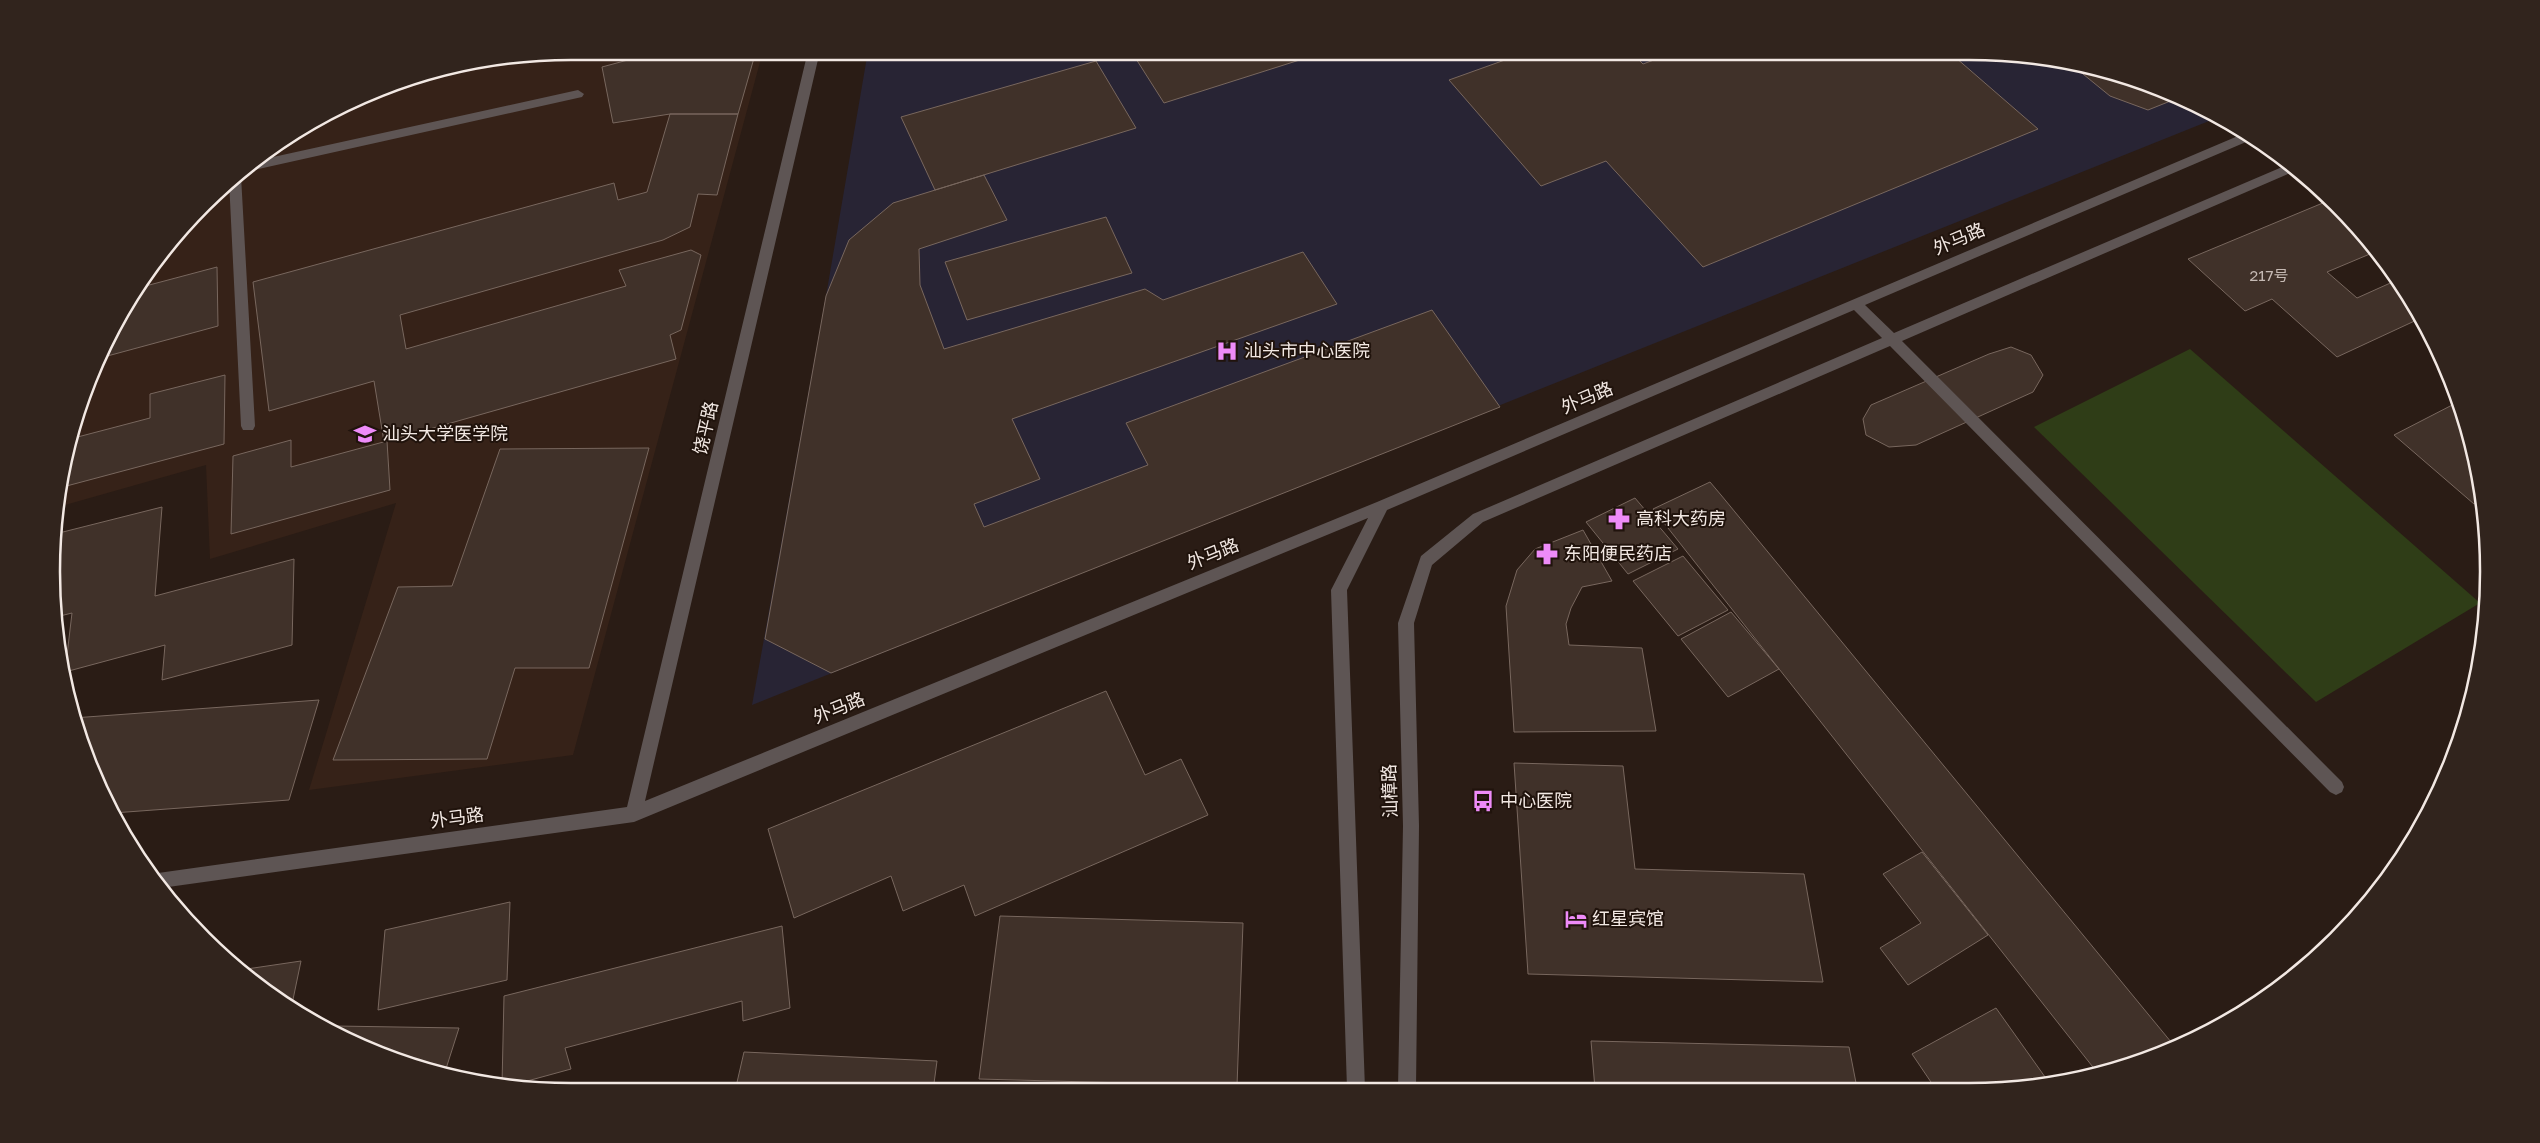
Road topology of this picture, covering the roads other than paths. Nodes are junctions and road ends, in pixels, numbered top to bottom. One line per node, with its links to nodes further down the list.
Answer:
1 (812, 60): 12 (street, 饶平路)
2 (578, 94): 4 (street)
3 (2241, 139): 7 (street, 外马路)
4 (263, 164)
5 (2285, 170): 8 (street)
6 (235, 187): 9 (street)
7 (1857, 305): 8 (street); 10 (street, 外马路)
8 (1892, 340): 11 (street); 15 (street, 汕樟路)
9 (248, 426)
10 (1382, 506): 12 (street, 外马路); 14 (street)
11 (2336, 787)
12 (634, 814): 13 (street, 外马路)
13 (163, 879)
14 (1356, 1083)
15 (1408, 1083)

